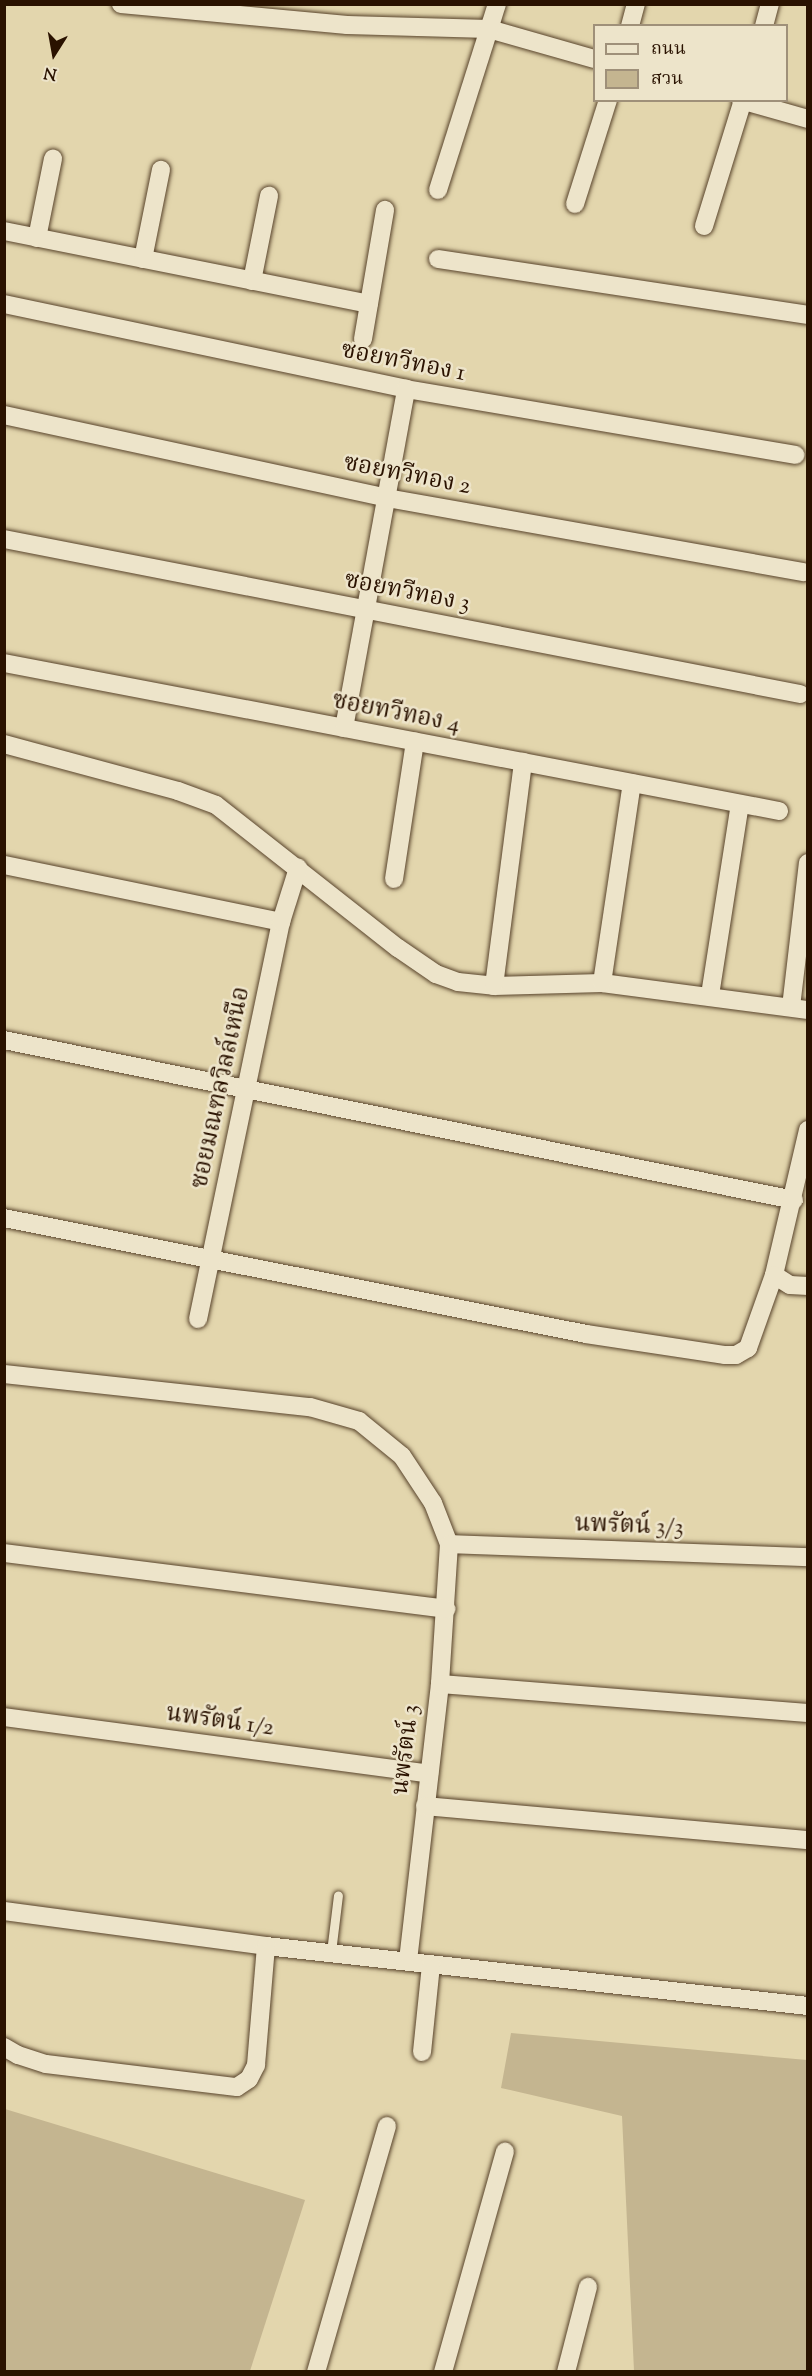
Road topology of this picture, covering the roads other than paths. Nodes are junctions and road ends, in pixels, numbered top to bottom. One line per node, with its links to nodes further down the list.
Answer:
1 (122, 4): 5 (street)
2 (497, 4): 8 (street)
3 (636, 4): 6 (street)
4 (770, 4): 7 (street)
5 (277, 12): 8 (street)
6 (631, 24)
7 (765, 24)
8 (489, 29): 9 (street); 16 (street)
9 (593, 59)
10 (607, 102): 18 (street)
11 (742, 102): 20 (street)
12 (746, 102): 13 (street)
13 (807, 119)
14 (53, 159): 22 (street)
15 (161, 170): 23 (street)
16 (438, 190)
17 (269, 196): 25 (street)
18 (575, 204)
19 (385, 210): 27 (street)
20 (704, 226)
21 (4, 231): 22 (street)
22 (37, 238): 23 (street)
23 (142, 259): 25 (street)
24 (438, 259): 28 (street)
25 (252, 281): 27 (street)
26 (4, 304): 30 (street, ซอยทวีทอง 1)
27 (369, 304): 29 (street)
28 (807, 315)
29 (363, 339)
30 (406, 389): 32 (street, ซอยทวีทอง 1); 33 (street)
31 (4, 415): 33 (street, ซอยทวีทอง 2)
32 (795, 455)
33 (387, 498): 35 (street, ซอยทวีทอง 2); 36 (street)
34 (4, 539): 36 (street, ซอยทวีทอง 3)
35 (803, 572)
36 (366, 610): 38 (street, ซอยทวีทอง 3); 39 (street)
37 (4, 663): 39 (street, ซอยทวีทอง 4)
38 (800, 694)
39 (344, 728): 40 (street, ซอยทวีทอง 4)
40 (415, 742): 42 (street, ซอยทวีทอง 4); 49 (street)
41 (4, 744): 48 (street)
42 (523, 762): 43 (street, ซอยทวีทอง 4); 53 (street)
43 (632, 783): 44 (street, ซอยทวีทอง 4); 52 (street)
44 (740, 804): 45 (street, ซอยทวีทอง 4); 54 (street)
45 (779, 811)
46 (807, 863): 50 (street)
47 (4, 865): 51 (street)
48 (298, 868): 51 (street, ซอยมณฑลวิลล์เหนือ); 53 (street)
49 (394, 879)
50 (806, 893): 55 (street)
51 (281, 922): 57 (street, ซอยมณฑลวิลล์เหนือ)
52 (602, 983): 53 (street); 54 (street)
53 (494, 986)
54 (710, 995): 55 (street)
55 (799, 1008)
56 (4, 1040): 57 (street)
57 (247, 1089): 59 (street); 61 (street, ซอยมณฑลวิลล์เหนือ)
58 (807, 1131): 59 (street)
59 (794, 1200): 62 (street)
60 (4, 1218): 61 (street)
61 (211, 1259): 62 (street); 64 (street, ซอยมณฑลวิลล์เหนือ)
62 (774, 1275): 63 (street)
63 (807, 1286)
64 (198, 1319)
65 (4, 1374): 66 (street)
66 (449, 1544): 68 (street, นพรัตน์ 3/3); 69 (street, นพรัตน์ 3)
67 (4, 1553): 69 (street)
68 (807, 1557)
69 (446, 1609): 70 (street, นพรัตน์ 3)
70 (440, 1684): 71 (street); 73 (street, นพรัตน์ 3)
71 (807, 1713)
72 (4, 1717): 73 (street, นพรัตน์ 1/2)
73 (429, 1774): 74 (street, นพรัตน์ 3)
74 (425, 1806): 75 (street); 80 (street, นพรัตน์ 3)
75 (807, 1840)
76 (338, 1895): 79 (lane)
77 (4, 1911): 78 (street)
78 (266, 1946): 79 (street); 83 (street)
79 (331, 1952): 80 (street)
80 (408, 1960): 81 (street)
81 (431, 1965): 82 (street); 84 (street)
82 (807, 2006)
83 (4, 2047)
84 (422, 2052)
85 (387, 2126): 88 (street)
86 (505, 2152): 89 (street)
87 (588, 2287): 90 (street)
88 (316, 2372)
89 (443, 2372)
90 (566, 2372)

